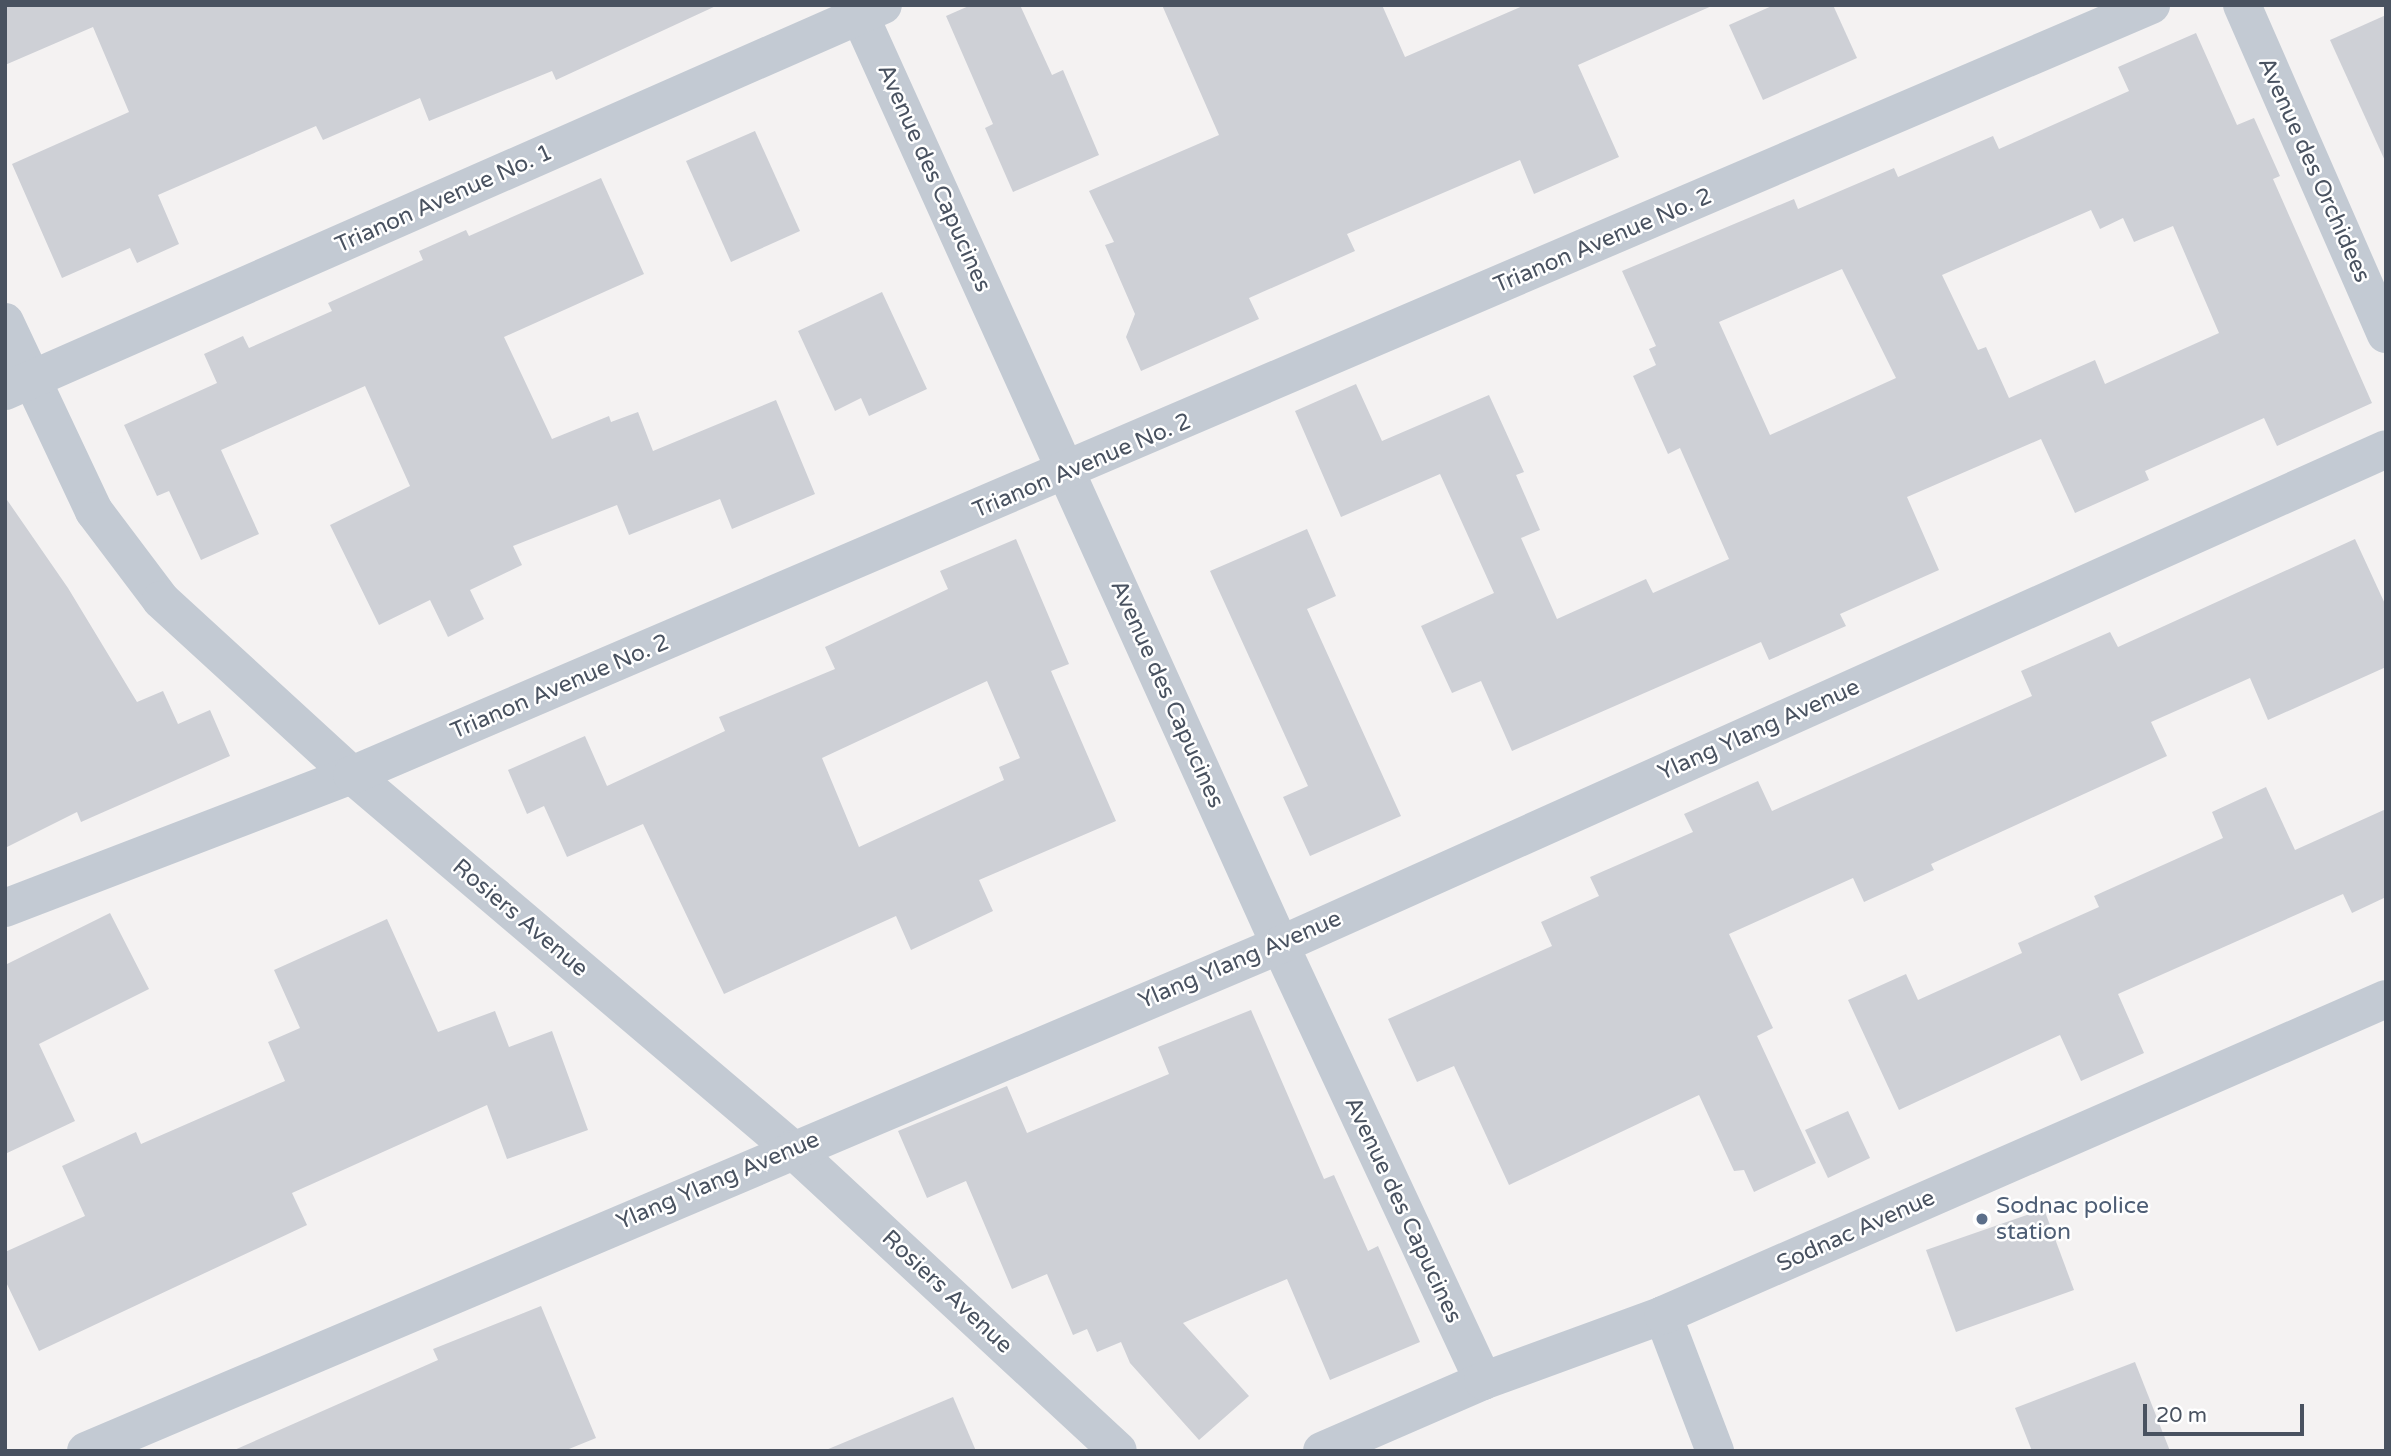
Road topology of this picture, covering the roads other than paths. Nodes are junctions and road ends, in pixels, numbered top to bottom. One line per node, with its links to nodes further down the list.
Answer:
1 (2151, 5): 8 (street, Trianon Avenue No. 2)
2 (2242, 5): 5 (street, Avenue des Orchidees)
3 (866, 9): 6 (street, Trianon Avenue No. 1); 8 (street, Avenue des Capucines)
4 (5, 322): 6 (street, Rosiers Avenue)
5 (2386, 334)
6 (19, 386): 9 (street, Rosiers Avenue)
7 (2386, 449): 11 (street, Ylang Ylang Avenue)
8 (1068, 472): 9 (street, Trianon Avenue No. 2); 11 (street, Avenue des Capucines)
9 (352, 775): 10 (street, Trianon Avenue No. 2); 13 (street, Rosiers Avenue)
10 (5, 908)
11 (1280, 945): 13 (street, Ylang Ylang Avenue); 15 (street, Avenue des Capucines)
12 (2386, 999): 14 (street, Sodnac Avenue)
13 (792, 1149): 16 (street, Ylang Ylang Avenue); 17 (street, Rosiers Avenue)
14 (1663, 1315): 15 (street, Sodnac Avenue); 19 (street)
15 (1483, 1381): 18 (street, Sodnac Avenue)
16 (86, 1451)
17 (1118, 1451)
18 (1322, 1451)
19 (1715, 1451)

